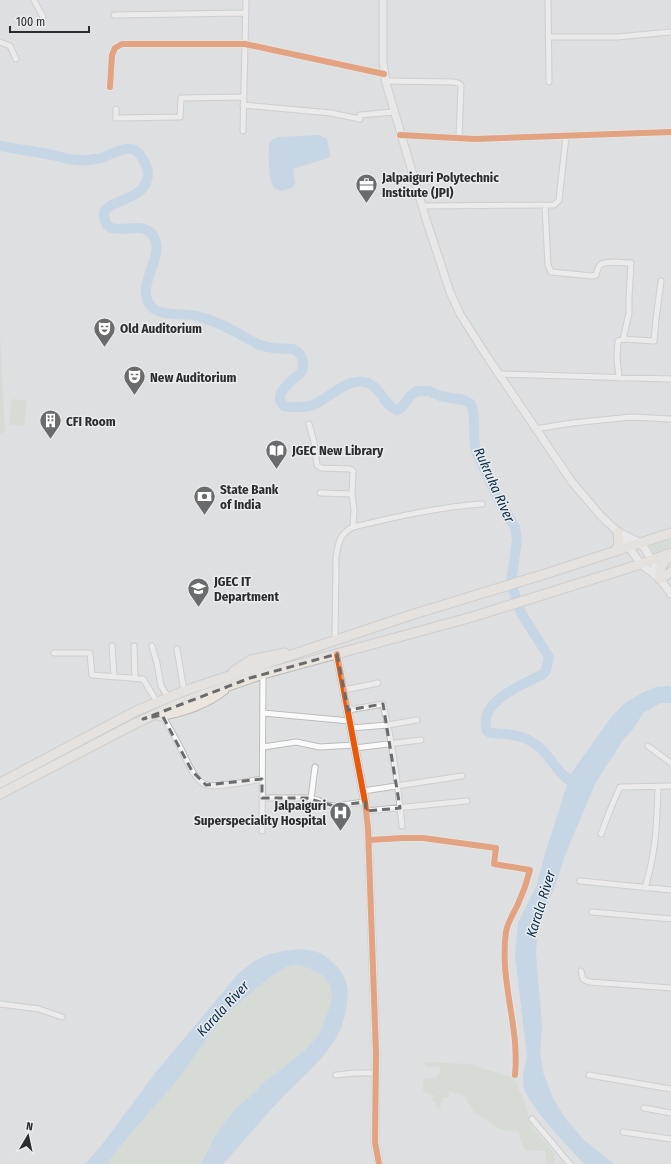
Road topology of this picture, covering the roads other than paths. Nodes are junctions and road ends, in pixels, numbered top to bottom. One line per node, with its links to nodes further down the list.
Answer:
1 (34, 0): 7 (street)
2 (246, 0): 5 (street)
3 (383, 0): 13 (main road)
4 (548, 0): 9 (street)
5 (246, 13): 6 (street); 11 (street)
6 (114, 15)
7 (43, 17)
8 (671, 32): 9 (street)
9 (549, 37): 14 (street)
10 (0, 42): 12 (street)
11 (245, 44): 13 (street); 15 (street); 16 (street)
12 (16, 59)
13 (385, 77): 19 (main road); 24 (street)
14 (549, 82)
15 (110, 87)
16 (243, 97): 17 (street); 18 (street)
17 (243, 105): 19 (street); 20 (street)
18 (116, 109)
19 (394, 112): 22 (main road)
20 (243, 130)
21 (671, 132): 23 (street)
22 (400, 135): 24 (street); 25 (main road)
23 (566, 136): 24 (street); 26 (street)
24 (459, 139)
25 (422, 206): 26 (street); 29 (main road)
26 (545, 206): 28 (street)
27 (661, 282): 28 (street)
28 (623, 339): 30 (street)
29 (499, 374): 30 (street); 34 (main road)
30 (619, 378): 31 (street)
31 (671, 379)
32 (671, 419): 34 (street)
33 (309, 424): 36 (street)
34 (535, 429): 39 (main road)
35 (320, 493): 36 (street)
36 (352, 494): 38 (street)
37 (482, 504): 38 (street)
38 (352, 527): 50 (street)
39 (618, 532): 41 (main road); 42 (main road); 43 (highway)
40 (671, 533): 41 (highway)
41 (641, 543): 42 (highway); 45 (main road)
42 (628, 548): 43 (highway); 46 (main road)
43 (615, 552): 50 (highway)
44 (671, 554): 45 (highway); 48 (highway)
45 (652, 560): 46 (highway); 48 (main road)
46 (641, 564): 48 (main road); 56 (highway)
47 (671, 572): 48 (highway)
48 (660, 579): 49 (main road)
49 (671, 594)
50 (335, 640): 56 (highway); 60 (highway)
51 (112, 646): 58 (street)
52 (134, 646): 59 (street)
53 (152, 646): 64 (street)
54 (177, 649): 63 (street)
55 (54, 653): 58 (street)
56 (337, 654): 57 (highway); 62 (main road)
57 (263, 674): 60 (highway); 67 (street)
58 (114, 677): 59 (street)
59 (135, 678): 65 (street)
60 (229, 681): 63 (highway); 68 (highway); 69 (highway)
61 (378, 683): 62 (street)
62 (344, 690): 66 (main road)
63 (184, 691): 64 (highway)
64 (168, 697): 65 (highway)
65 (157, 702): 82 (highway)
66 (348, 710): 71 (main road); 72 (street)
67 (263, 713): 71 (street); 76 (street)
68 (162, 716): 69 (highway); 81 (street)
69 (143, 720): 87 (highway)
70 (417, 720): 72 (street)
71 (350, 725): 72 (street); 77 (main road)
72 (388, 725): 74 (street)
73 (421, 740): 74 (street)
74 (392, 744): 77 (street); 83 (street)
75 (648, 746): 78 (street)
76 (263, 747): 77 (street); 81 (street)
77 (355, 747): 86 (main road)
78 (671, 763)
79 (315, 768): 89 (street)
80 (462, 776): 83 (street)
81 (262, 779): 88 (street)
82 (0, 782)
83 (398, 786): 86 (street); 92 (street)
84 (658, 786): 85 (street); 96 (street); 99 (street)
85 (671, 786)
86 (363, 791): 91 (main road)
87 (0, 794)
88 (262, 798): 89 (street); 95 (street)
89 (311, 799): 91 (street)
90 (467, 801): 92 (street)
91 (365, 802): 93 (main road)
92 (400, 808): 93 (street); 94 (street)
93 (366, 811): 97 (main road)
94 (402, 826)
95 (262, 831)
96 (601, 834)
97 (369, 840): 107 (main road); 108 (street)
98 (580, 881): 99 (street)
99 (645, 888): 100 (street)
100 (671, 890)
101 (592, 912): 102 (street)
102 (671, 919)
103 (581, 971): 104 (street)
104 (671, 988)
105 (0, 1004): 106 (street)
106 (62, 1017)
107 (376, 1073): 110 (street); 117 (main road)
108 (515, 1075)
109 (589, 1075): 111 (street)
110 (336, 1076)
111 (671, 1089)
112 (644, 1108): 113 (street)
113 (671, 1113)
114 (532, 1119): 118 (street)
115 (623, 1132): 116 (street)
116 (671, 1140)
117 (379, 1164)
118 (570, 1164)

